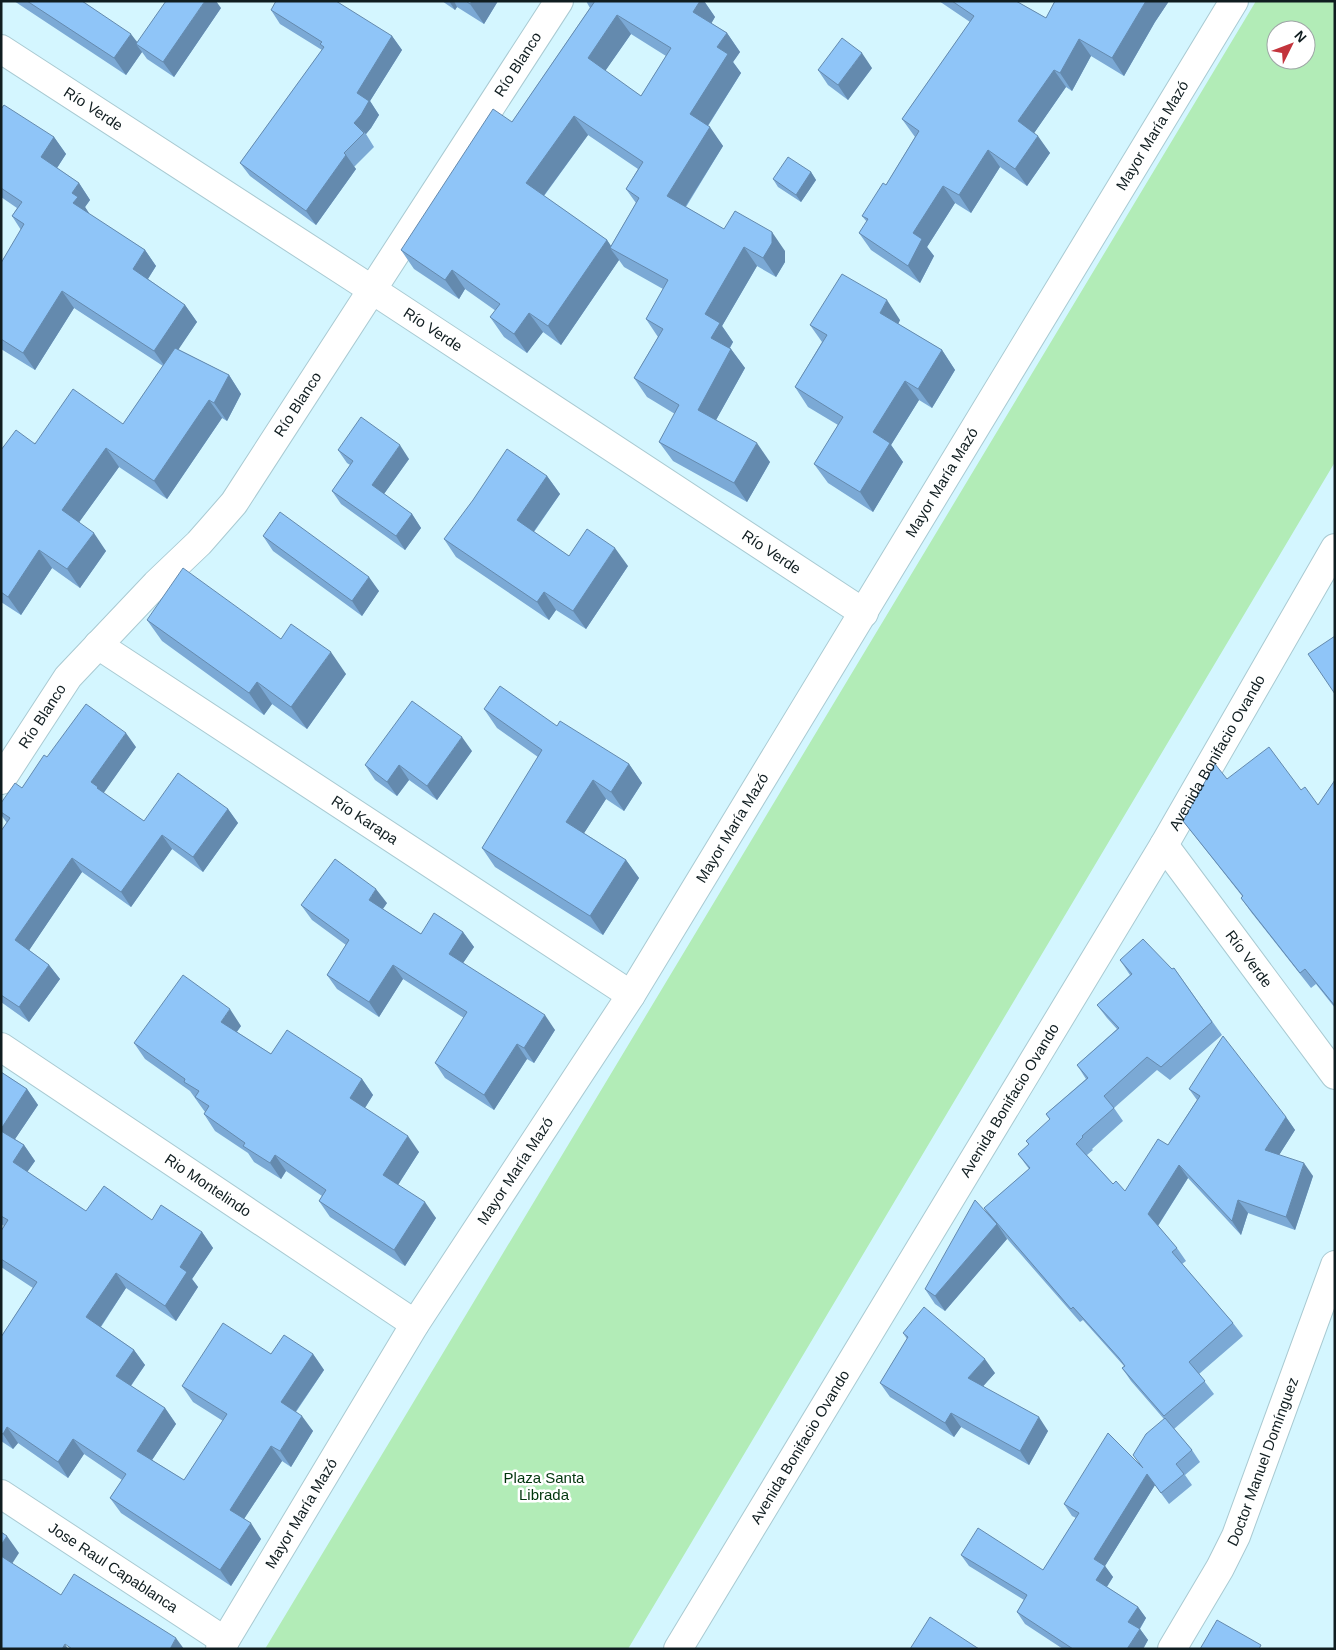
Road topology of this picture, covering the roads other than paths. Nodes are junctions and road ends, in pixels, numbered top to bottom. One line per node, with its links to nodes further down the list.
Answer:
1 (559, 1): 4 (street, Río Blanco)
2 (1234, 1): 6 (street, Mayor María Mazó)
3 (1, 49): 4 (street, Río Verde)
4 (371, 290): 6 (street, Río Verde); 7 (street, Río Blanco)
5 (1335, 548): 9 (street, Avenida Bonifacio Ovando)
6 (864, 613): 10 (street, Mayor María Mazó)
7 (98, 644): 8 (street, Río Blanco); 10 (street, Río Karapa)
8 (1, 780)
9 (1164, 844): 12 (street, Río Verde); 17 (street, Avenida Bonifacio Ovando)
10 (632, 995): 14 (street, Mayor María Mazó)
11 (1, 1047): 14 (street, Rio Montelindo)
12 (1335, 1075)
13 (1335, 1265): 18 (street, Doctor Manuel Domínguez)
14 (414, 1324): 16 (street, Mayor María Mazó)
15 (1, 1494): 16 (street, Jose Raul Capablanca)
16 (222, 1645)
17 (678, 1649)
18 (1172, 1649)

